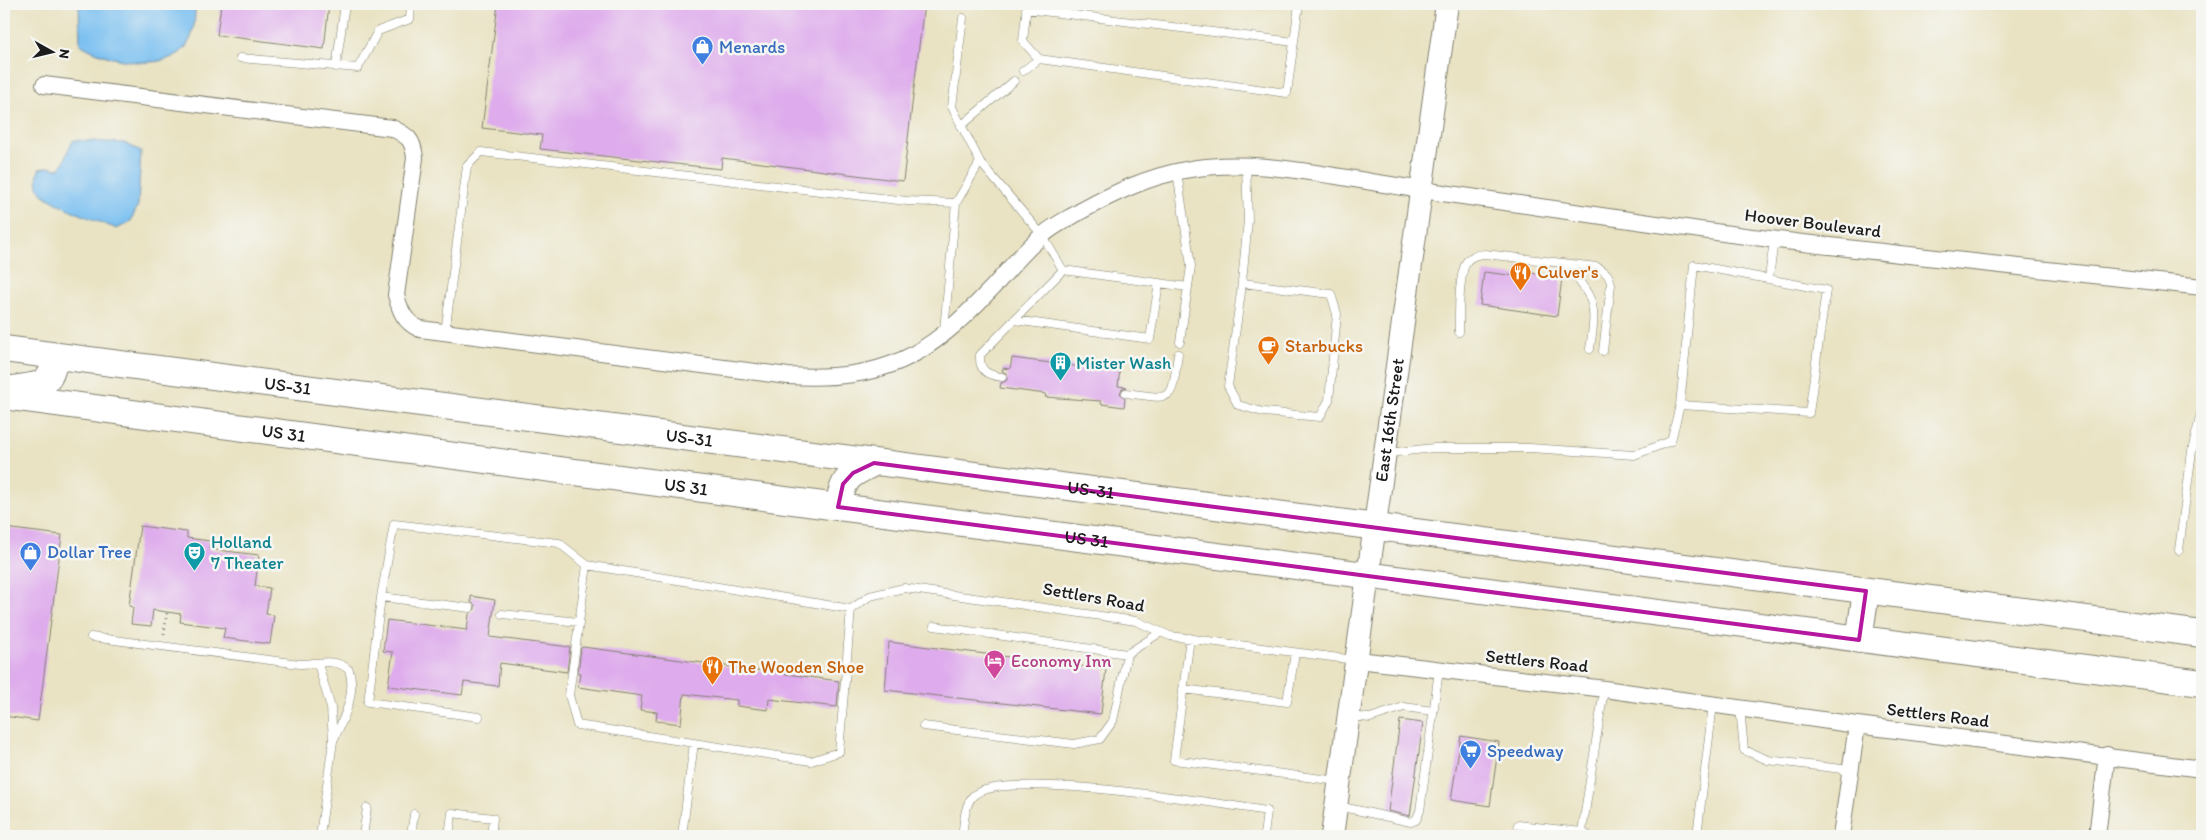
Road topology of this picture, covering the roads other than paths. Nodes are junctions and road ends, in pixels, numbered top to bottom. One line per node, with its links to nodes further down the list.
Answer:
1 (345, 4): 10 (lane)
2 (411, 4): 10 (lane)
3 (1299, 4): 7 (lane)
4 (1447, 4): 18 (main road, East 16th Street)
5 (1027, 6): 7 (lane); 9 (lane)
6 (963, 18): 14 (lane)
7 (1294, 42): 9 (lane)
8 (240, 58): 10 (lane)
9 (1039, 58): 11 (lane)
10 (336, 67)
11 (1023, 71)
12 (1014, 80): 14 (lane)
13 (44, 85): 31 (street, Hoover Boulevard)
14 (961, 126): 15 (lane)
15 (980, 162): 19 (lane); 20 (lane)
16 (1246, 165): 17 (street, Hoover Boulevard); 18 (street, Hoover Boulevard); 26 (lane)
17 (1177, 172): 20 (street, Hoover Boulevard); 27 (lane)
18 (1421, 190): 21 (street, Hoover Boulevard); 45 (main road, East 16th Street)
19 (956, 203): 31 (lane); 32 (lane)
20 (1042, 235): 23 (lane); 32 (street, Hoover Boulevard)
21 (1774, 240): 24 (lane); 28 (street, Hoover Boulevard)
22 (1566, 264): 30 (lane); 35 (lane); 36 (lane)
23 (1063, 270): 25 (lane); 29 (lane)
24 (1769, 278): 43 (lane); 43 (lane)
25 (1159, 283): 27 (lane); 29 (lane)
26 (1242, 283): 26 (lane)
27 (1188, 287): 33 (lane)
28 (2202, 287)
29 (1014, 320): 39 (lane)
30 (1459, 332)
31 (444, 333): 32 (street, Hoover Boulevard)
32 (944, 336)
33 (1180, 342)
34 (4, 349): 38 (highway, US-31)
35 (1590, 349)
36 (1603, 351)
37 (1178, 354): 41 (lane)
38 (54, 356): 40 (highway); 46 (highway, US-31)
39 (1002, 377)
40 (4, 390)
41 (1126, 393)
42 (4, 396): 47 (highway, US 31 / US 31)
43 (1680, 405): 45 (lane)
44 (2202, 410): 49 (lane)
45 (1385, 453): 48 (main road, East 16th Street)
46 (874, 462): 47 (highway); 48 (highway, US-31)
47 (838, 507): 51 (highway, US 31 / US 31)
48 (1375, 527): 51 (main road, East 16th Street); 52 (highway, US-31)
49 (2179, 550)
50 (587, 565): 53 (lane); 55 (lane); 57 (lane)
51 (1368, 575): 63 (highway, US 31); 66 (main road, East 16th Street)
52 (1866, 591): 60 (highway, US-31); 63 (highway)
53 (382, 597): 54 (lane); 76 (lane)
54 (470, 608)
55 (850, 609): 59 (lane, Settlers Road); 80 (lane)
56 (502, 614): 57 (lane)
57 (579, 622): 80 (lane)
58 (934, 626): 65 (lane)
59 (1161, 632): 62 (lane, Settlers Road); 65 (lane)
60 (2202, 634)
61 (91, 637): 67 (lane)
62 (1190, 638): 64 (lane, Settlers Road); 71 (lane)
63 (1859, 640): 69 (highway, US 31)
64 (1295, 653): 66 (lane, Settlers Road); 71 (lane)
65 (1127, 654): 78 (lane)
66 (1358, 660): 68 (street, Settlers Road); 75 (main road, East 16th Street)
67 (318, 664): 79 (lane); 79 (lane)
68 (1439, 670): 70 (street, Settlers Road); 74 (lane)
69 (2202, 684)
70 (1604, 688): 72 (street, Settlers Road); 89 (lane)
71 (1183, 689): 84 (lane)
72 (1713, 704): 73 (street, Settlers Road); 99 (lane)
73 (1740, 708): 77 (street, Settlers Road); 83 (lane)
74 (1433, 711): 75 (lane); 85 (lane)
75 (1350, 716): 84 (main road, East 16th Street)
76 (479, 717)
77 (1857, 725): 81 (street, Settlers Road); 83 (street)
78 (923, 726)
79 (333, 741): 90 (lane)
80 (694, 743): 95 (lane)
81 (2107, 755): 82 (street, Settlers Road); 101 (street)
82 (2202, 769)
83 (1850, 770): 100 (street)
84 (1340, 782): 85 (main road, East 16th Street)
85 (1337, 806): 98 (main road, East 16th Street)
86 (367, 808): 91 (lane)
87 (414, 814): 92 (lane)
88 (1518, 825): 89 (lane)
89 (1586, 834)
90 (320, 836)
91 (363, 836)
92 (411, 836)
93 (449, 836): 94 (lane)
94 (491, 836)
95 (682, 836)
96 (962, 836): 97 (lane)
97 (1264, 836)
98 (1332, 836)
99 (1697, 836)
100 (1841, 836)
101 (2097, 836)

